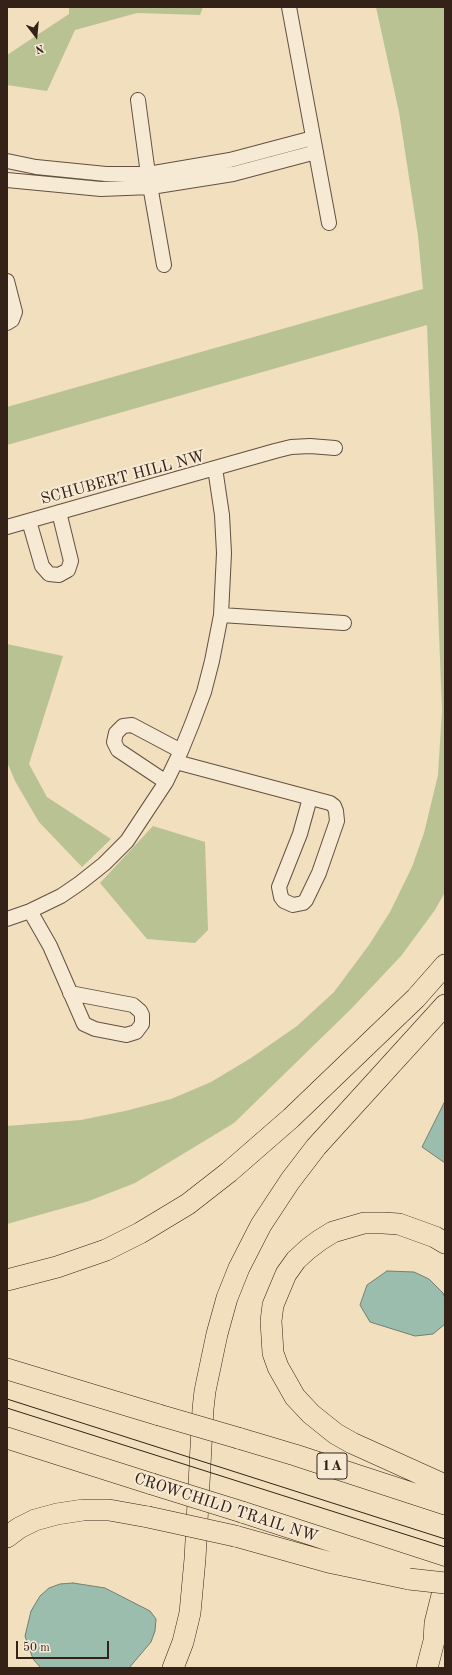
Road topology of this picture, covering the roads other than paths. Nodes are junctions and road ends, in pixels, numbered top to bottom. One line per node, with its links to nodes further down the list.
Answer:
1 (288, 7): 3 (street)
2 (138, 100): 9 (street)
3 (314, 145): 4 (street); 7 (street); 11 (street)
4 (230, 160): 7 (street); 9 (street)
5 (7, 161): 6 (street)
6 (74, 171): 9 (street); 10 (street)
7 (233, 174): 9 (street)
8 (7, 180): 10 (street)
9 (150, 181): 10 (street); 12 (street)
10 (73, 187)
11 (329, 223)
12 (164, 265)
13 (7, 281): 14 (street)
14 (7, 323)
15 (335, 448): 16 (street)
16 (215, 468): 17 (street, SCHUBERT HILL NW); 20 (street, SCHUBERT HILL NW)
17 (59, 512): 18 (street, SCHUBERT HILL NW); 18 (street)
18 (29, 521): 19 (street, SCHUBERT HILL NW)
19 (7, 528)
20 (220, 615): 21 (street); 22 (street, SCHUBERT HILL NW)
21 (344, 623)
22 (179, 756): 23 (street, SCHUBERT HILL NW); 23 (street); 24 (street)
23 (166, 782): 25 (street, SCHUBERT HILL NW)
24 (310, 798): 24 (street)
25 (30, 911): 26 (street, SCHUBERT HILL NW); 28 (street)
26 (7, 919)
27 (445, 965): 31 (highway)
28 (70, 993): 28 (street)
29 (445, 1004): 42 (highway)
30 (445, 1243): 34 (highway)
31 (7, 1280)
32 (7, 1369): 35 (highway, 1A, bridge)
33 (7, 1438): 37 (highway, CROWCHILD TRAIL NW, bridge)
34 (445, 1485)
35 (445, 1504)
36 (7, 1537): 37 (highway, bridge)
37 (411, 1573): 38 (highway, CROWCHILD TRAIL NW); 39 (highway, bridge)
38 (445, 1578)
39 (445, 1583): 41 (highway)
40 (445, 1616): 41 (highway)
41 (434, 1641): 43 (highway)
42 (173, 1668)
43 (427, 1668)

